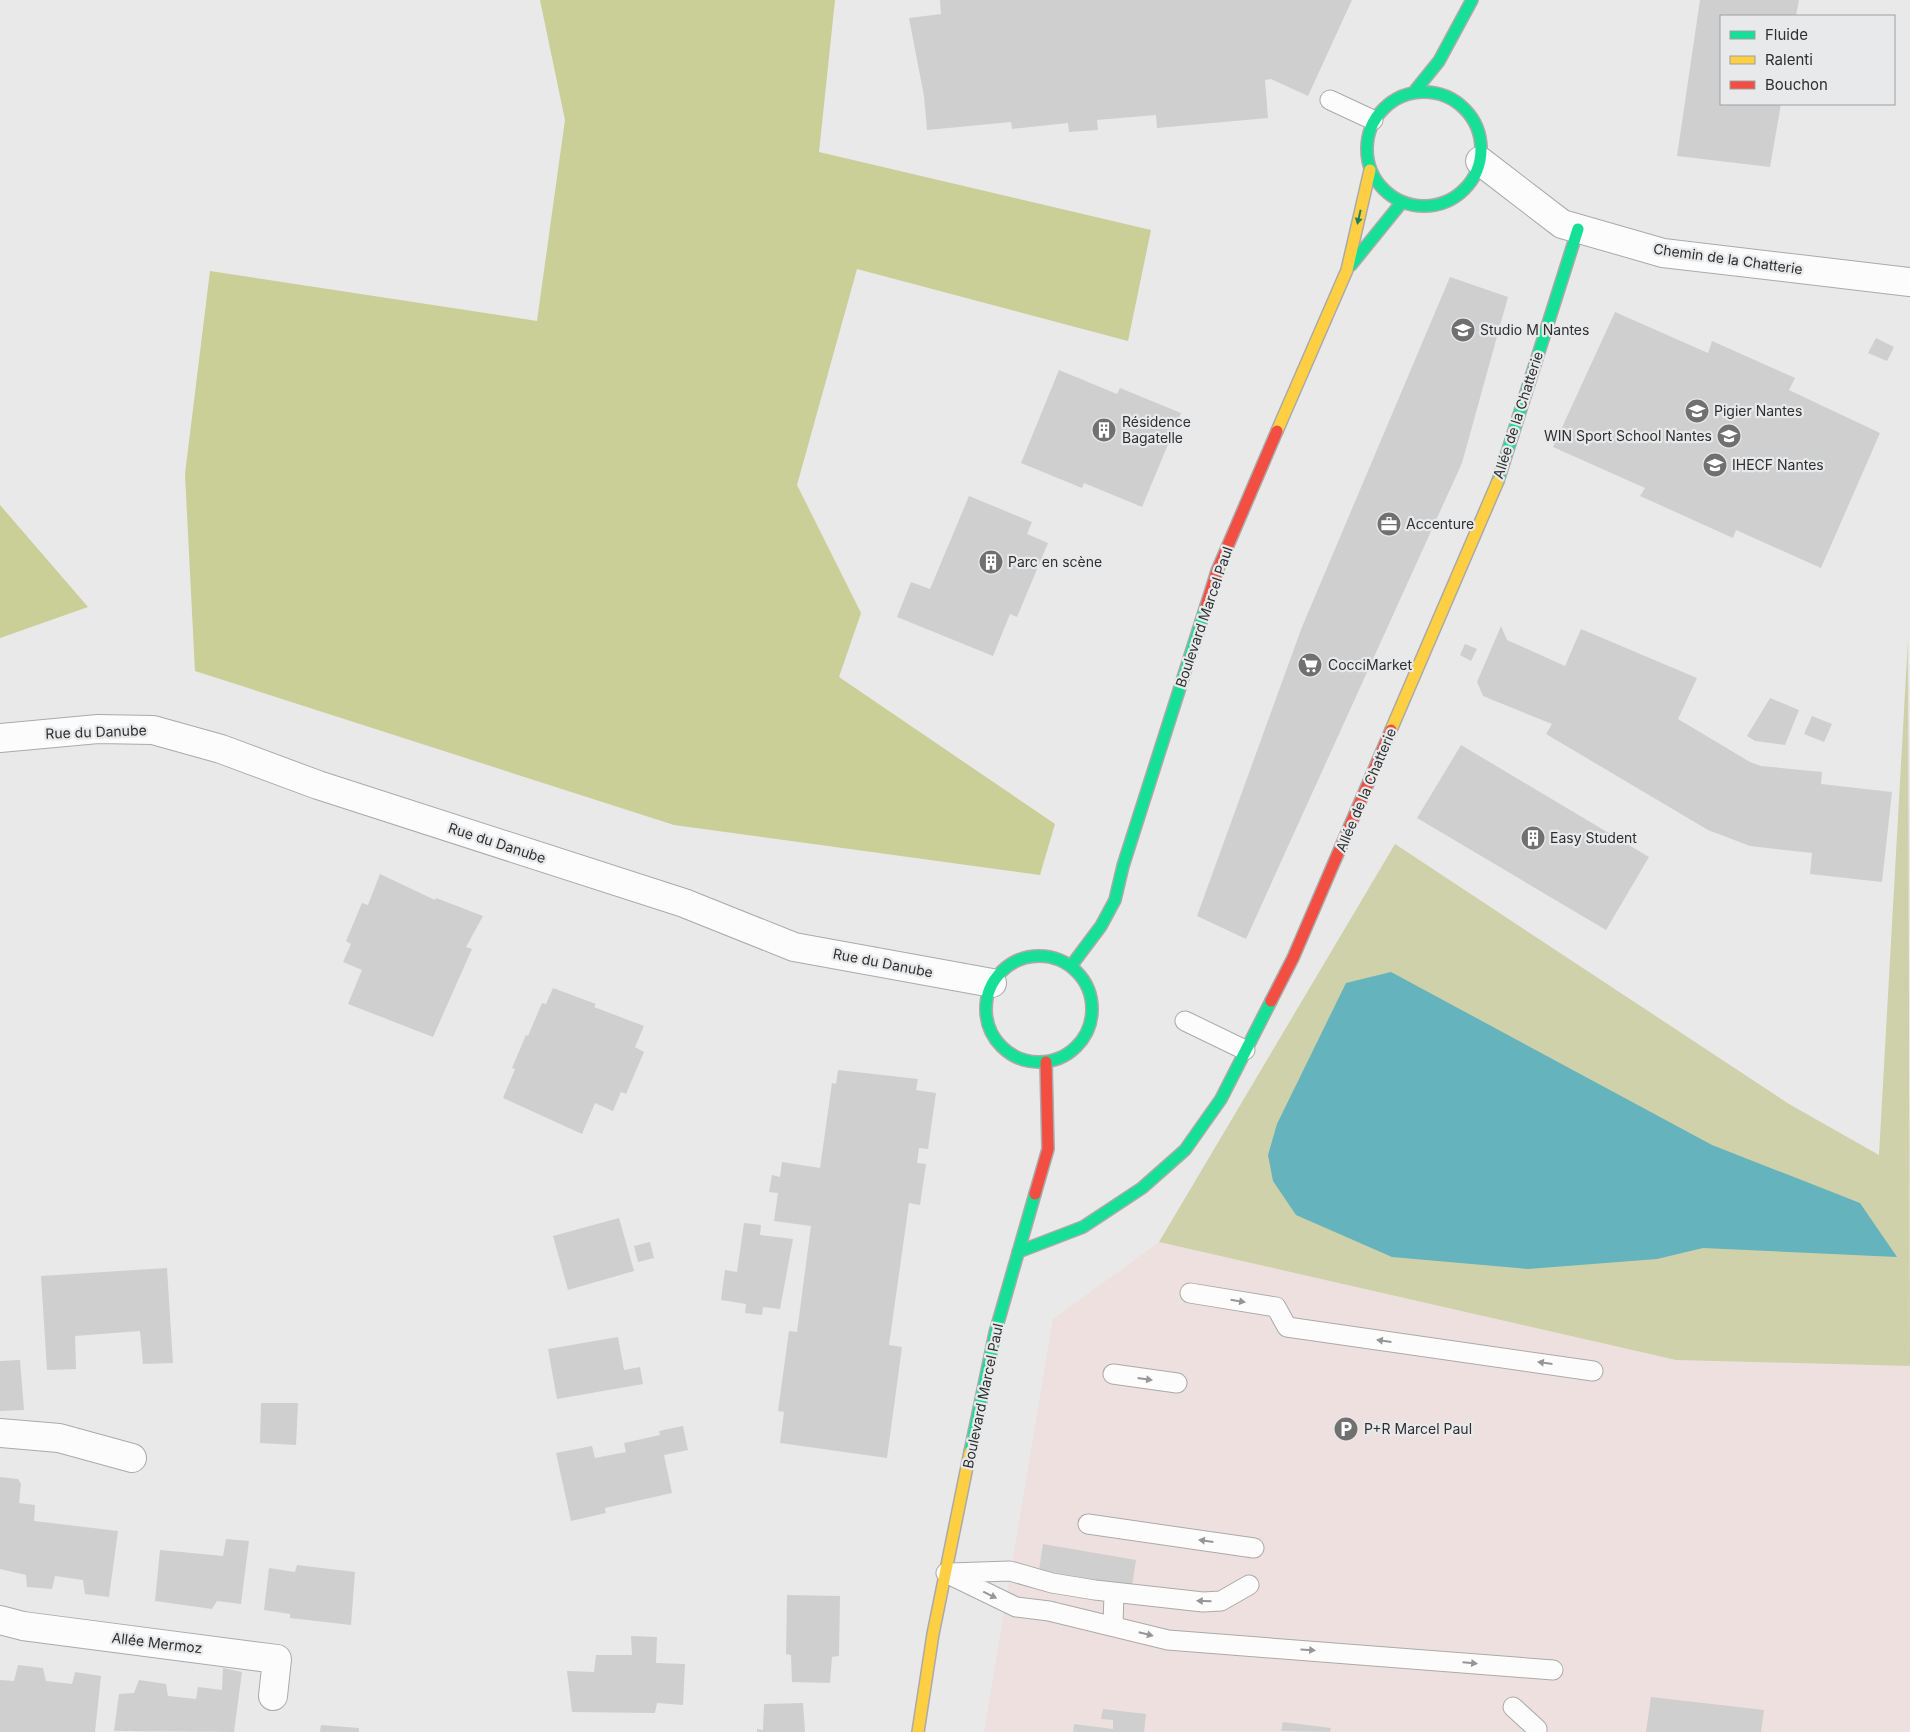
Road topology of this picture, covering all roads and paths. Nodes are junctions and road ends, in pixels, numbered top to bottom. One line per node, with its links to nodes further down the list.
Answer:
1 (1472, 0): 2 (street)
2 (1414, 92): 4 (street); 5 (street)
3 (1330, 100): 4 (lane)
4 (1374, 120): 6 (street)
5 (1480, 161): 7 (street); 8 (street, Chemin de la Chatterie)
6 (1370, 170): 7 (street); 9 (street, Boulevard Marcel Paul, one-way to 9)
7 (1402, 202): 9 (street, Boulevard Marcel Paul)
8 (1578, 229): 10 (street, Chemin de la Chatterie); 15 (street, Allée de la Chatterie)
9 (1347, 270): 12 (street, Boulevard Marcel Paul)
10 (1910, 282)
11 (0, 738): 13 (street, Rue du Danube)
12 (1070, 966): 13 (street); 16 (street)
13 (992, 984): 16 (street)
14 (1185, 1021): 15 (lane)
15 (1245, 1050): 17 (street, Allée de la Chatterie)
16 (1046, 1062): 17 (street, Boulevard Marcel Paul)
17 (1018, 1252): 26 (street, Boulevard Marcel Paul)
18 (1190, 1293): 19 (lane)
19 (1593, 1371)
20 (1113, 1374): 21 (lane, one-way to 21)
21 (1177, 1383)
22 (0, 1433): 23 (street)
23 (132, 1458)
24 (1088, 1524): 25 (lane, one-way to 24)
25 (1254, 1548)
26 (946, 1573): 28 (lane); 30 (lane, one-way to 30); 34 (street, Boulevard Marcel Paul)
27 (1248, 1585): 28 (lane, one-way to 28)
28 (1114, 1592): 30 (lane)
29 (0, 1620): 32 (street, Allée Mermoz)
30 (1113, 1626): 31 (lane, one-way to 31)
31 (1553, 1670)
32 (272, 1696)
33 (1513, 1707): 35 (lane)
34 (918, 1732)
35 (1537, 1732)

